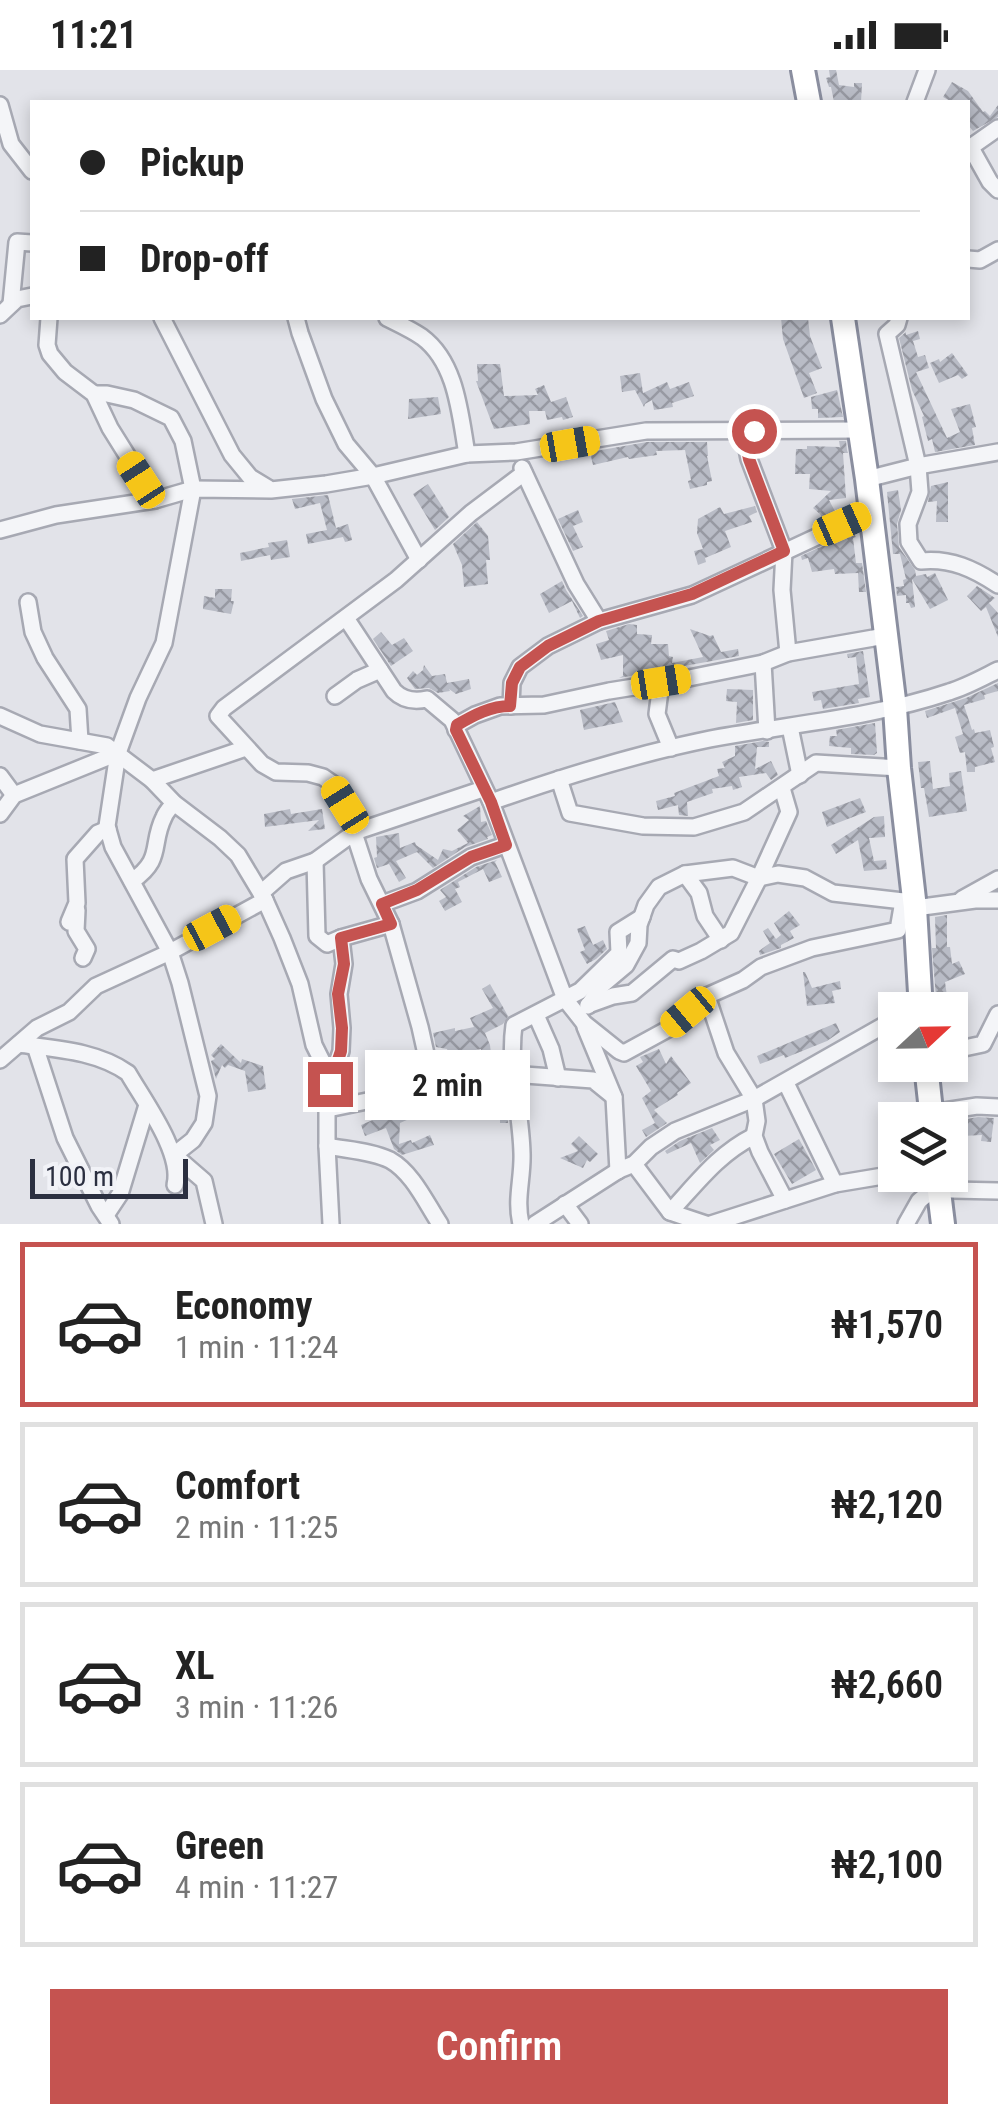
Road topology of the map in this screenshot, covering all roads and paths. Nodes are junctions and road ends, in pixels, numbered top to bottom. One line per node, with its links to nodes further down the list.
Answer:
1 (803, 70): 3 (highway)
2 (926, 70): 4 (street)
3 (809, 100)
4 (916, 100)
5 (0, 105): 9 (street)
6 (998, 128): 7 (street)
7 (970, 148)
8 (970, 151): 10 (street)
9 (30, 169)
10 (998, 190)
11 (30, 242): 15 (street)
12 (998, 250): 13 (street)
13 (970, 259)
14 (30, 296): 15 (street)
15 (6, 309)
16 (49, 320): 22 (street)
17 (163, 320): 33 (street)
18 (297, 320): 30 (street)
19 (391, 320): 27 (street)
20 (843, 320): 23 (highway)
21 (898, 320): 28 (street)
22 (94, 394): 32 (street); 34 (street)
23 (860, 430): 24 (street); 31 (highway)
24 (754, 431): 25 (street); 37 (street)
25 (516, 452): 27 (street); 29 (street)
26 (998, 452): 28 (street)
27 (468, 454): 30 (street)
28 (918, 466): 31 (street); 39 (street)
29 (524, 474): 38 (street); 42 (street)
30 (373, 476): 33 (street); 38 (street)
31 (867, 479): 35 (highway)
32 (193, 489): 33 (street); 34 (street); 60 (street)
33 (272, 490)
34 (155, 500): 36 (street)
35 (870, 512): 37 (street); 43 (highway)
36 (0, 530)
37 (784, 551): 42 (street); 44 (street)
38 (419, 560): 41 (street)
39 (998, 585)
40 (28, 602): 52 (street)
41 (346, 618): 46 (street); 58 (street)
42 (599, 621): 50 (street)
43 (885, 636): 44 (street); 51 (highway)
44 (788, 653): 45 (street)
45 (763, 662): 48 (street); 56 (street)
46 (380, 670): 49 (street); 55 (street)
47 (998, 670): 51 (street)
48 (661, 682): 50 (street); 59 (street)
49 (335, 696)
50 (510, 706): 55 (street)
51 (895, 708): 54 (street); 61 (highway)
52 (78, 709): 57 (street); 60 (street)
53 (0, 716): 57 (street)
54 (790, 727): 56 (street); 62 (street)
55 (456, 730): 68 (street)
56 (767, 731): 59 (street)
57 (80, 741): 60 (street)
58 (246, 748): 65 (street); 72 (street)
59 (671, 748): 64 (street)
60 (112, 749): 65 (street); 67 (street); 71 (street)
61 (899, 768): 62 (street); 83 (highway)
62 (800, 774): 66 (street)
63 (0, 776): 67 (street)
64 (559, 779): 66 (street); 68 (street)
65 (152, 780): 69 (street)
66 (782, 788): 76 (street)
67 (14, 795): 70 (street)
68 (487, 796): 72 (street); 73 (street)
69 (174, 803): 78 (street); 79 (street)
70 (0, 814)
71 (108, 828): 78 (street); 81 (street)
72 (354, 832): 74 (street); 82 (street)
73 (506, 845): 82 (street); 94 (street)
74 (315, 861): 79 (street); 88 (street)
75 (686, 874): 76 (street); 85 (street); 89 (street)
76 (759, 878): 83 (street); 89 (street)
77 (998, 878): 84 (street)
78 (132, 881): 90 (street)
79 (263, 896): 90 (street); 107 (street)
80 (998, 900): 84 (street)
81 (76, 904): 86 (street); 91 (street)
82 (382, 904): 87 (street)
83 (909, 904): 84 (street); 92 (highway); 93 (street)
84 (944, 905)
85 (642, 917): 94 (street); 95 (street)
86 (70, 922)
87 (391, 924): 88 (street); 105 (street)
88 (341, 938): 107 (street)
89 (722, 940): 95 (street)
90 (170, 952): 100 (street); 117 (street)
91 (83, 958)
92 (916, 992)
93 (708, 996): 98 (street); 110 (street)
94 (565, 999): 95 (street); 97 (street); 98 (street)
95 (588, 1006)
96 (998, 1014): 101 (street)
97 (536, 1015): 103 (street); 104 (street)
98 (584, 1023): 108 (street)
99 (878, 1029): 106 (street)
100 (27, 1045): 102 (street); 111 (street); 129 (street)
101 (991, 1047)
102 (0, 1060)
103 (514, 1073): 104 (street); 105 (street); 133 (street)
104 (558, 1078): 108 (street)
105 (432, 1082): 114 (street)
106 (786, 1083): 110 (street); 120 (street)
107 (330, 1084): 114 (street)
108 (614, 1097): 118 (street)
109 (998, 1097): 112 (street)
110 (754, 1100): 115 (street); 118 (street)
111 (147, 1105): 117 (street); 129 (street)
112 (997, 1107): 113 (street)
113 (968, 1108)
114 (328, 1109): 116 (street)
115 (754, 1136): 126 (street); 128 (street)
116 (327, 1146): 131 (street); 132 (street)
117 (174, 1155): 121 (street); 130 (street)
118 (626, 1167): 127 (street); 128 (street)
119 (878, 1177): 120 (street)
120 (835, 1184): 126 (street)
121 (175, 1185)
122 (968, 1190): 123 (street)
123 (998, 1191)
124 (925, 1192): 137 (street)
125 (937, 1192): 138 (highway)
126 (785, 1200): 136 (street)
127 (565, 1204): 134 (street); 135 (street)
128 (670, 1212): 136 (street)
129 (108, 1219)
130 (214, 1224)
131 (330, 1224)
132 (440, 1224)
133 (522, 1224)
134 (536, 1224)
135 (580, 1224)
136 (709, 1224)
137 (906, 1224)
138 (943, 1224)

